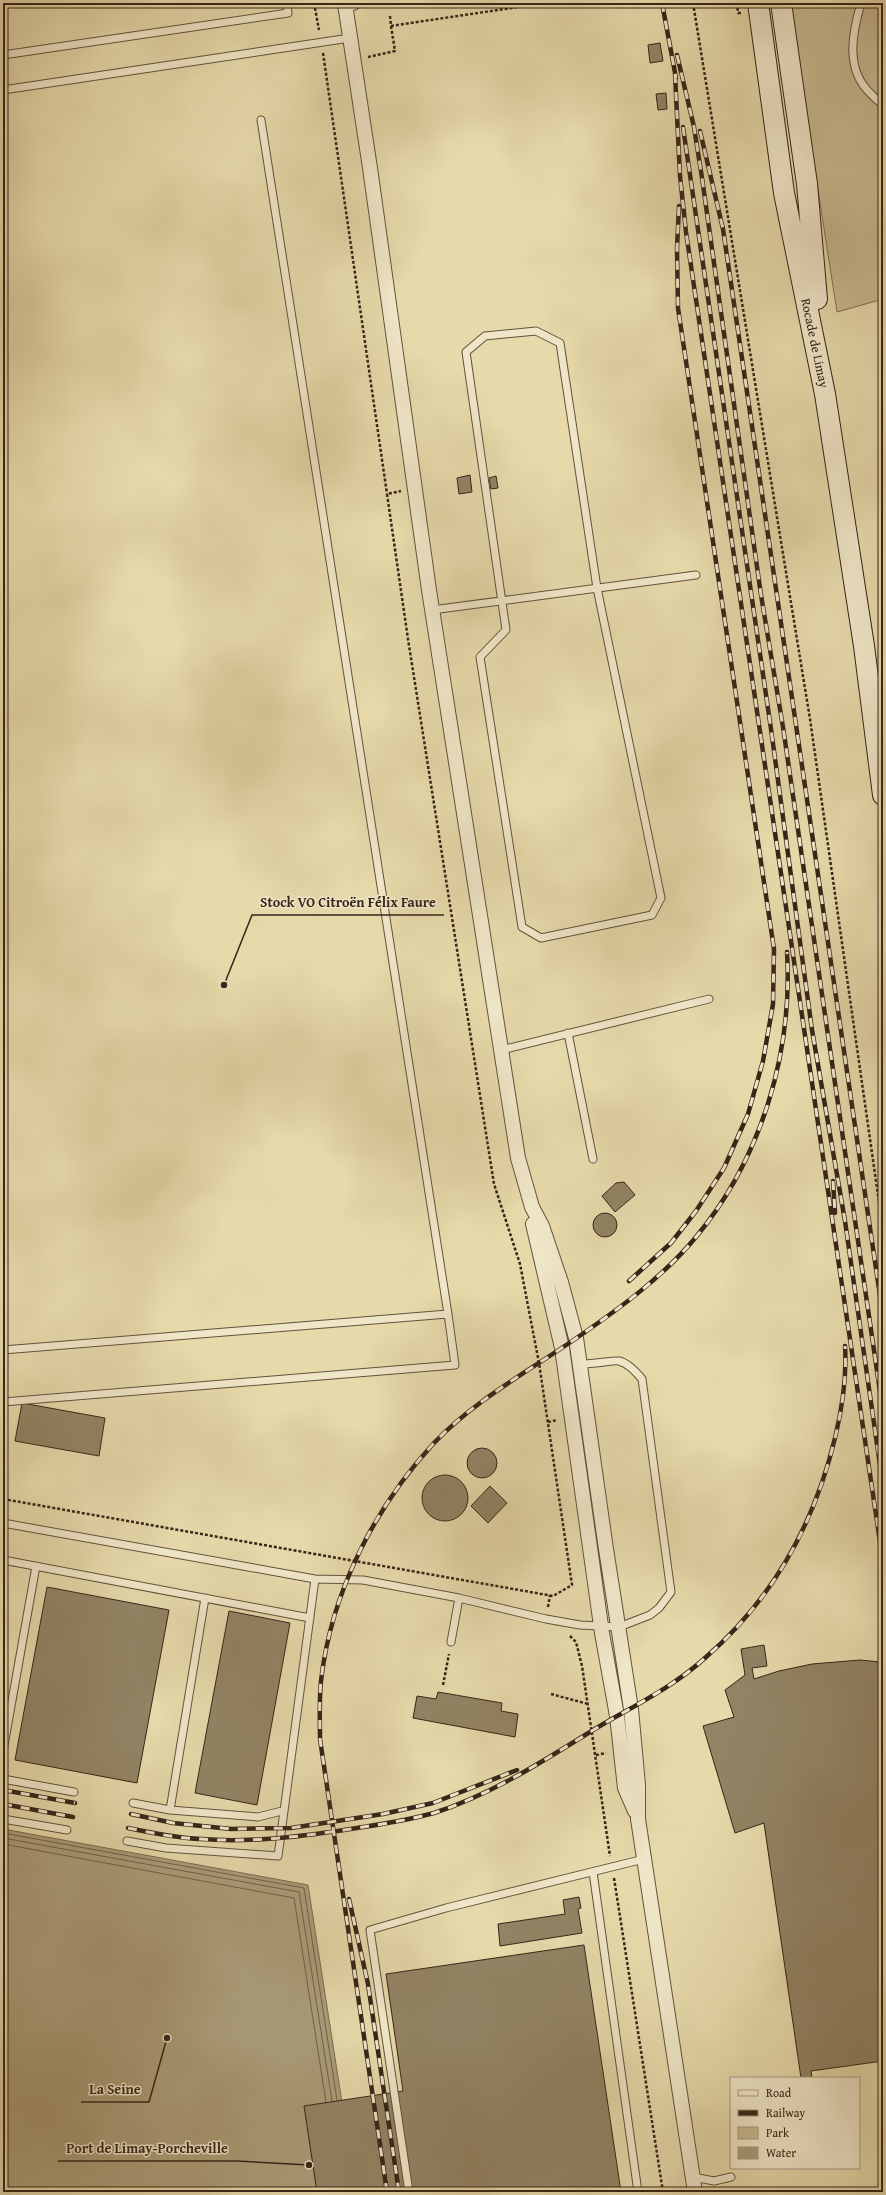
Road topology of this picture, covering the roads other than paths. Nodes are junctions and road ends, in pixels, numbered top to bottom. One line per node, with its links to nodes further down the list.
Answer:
1 (287, 3): 7 (lane)
2 (353, 3): 6 (street)
3 (758, 3): 11 (main road, Rocade de Limay)
4 (781, 3): 11 (main road, Rocade de Limay)
5 (861, 3): 9 (lane)
6 (350, 38): 8 (lane); 15 (street)
7 (3, 55)
8 (3, 90)
9 (883, 104)
10 (261, 120): 22 (lane)
11 (825, 394): 16 (main road)
12 (696, 575): 13 (lane)
13 (597, 588): 14 (lane); 14 (lane); 14 (lane)
14 (502, 600): 15 (lane)
15 (432, 610): 19 (street)
16 (883, 795)
17 (709, 999): 18 (lane)
18 (568, 1034): 19 (lane); 20 (lane)
19 (501, 1050): 21 (street)
20 (593, 1159)
21 (532, 1207): 24 (street); 33 (street)
22 (448, 1314): 23 (lane); 25 (lane)
23 (3, 1350)
24 (580, 1364): 34 (street); 34 (lane)
25 (3, 1402)
26 (3, 1523): 29 (lane)
27 (3, 1560): 28 (lane)
28 (36, 1566): 30 (lane); 36 (lane)
29 (315, 1579): 31 (lane); 32 (lane)
30 (205, 1598): 32 (lane); 40 (lane)
31 (459, 1598): 33 (lane); 35 (lane)
32 (310, 1618): 41 (lane)
33 (601, 1626): 34 (lane); 43 (street)
34 (619, 1627): 43 (street)
35 (451, 1642)
36 (3, 1751)
37 (3, 1780): 38 (lane)
38 (74, 1792)
39 (133, 1804): 40 (lane)
40 (170, 1810): 41 (lane)
41 (282, 1811): 45 (lane)
42 (3, 1819): 44 (lane)
43 (638, 1819): 46 (street)
44 (67, 1830)
45 (127, 1841)
46 (644, 1859): 47 (lane); 48 (street)
47 (593, 1872): 50 (lane); 51 (lane)
48 (693, 2177): 49 (lane); 52 (street)
49 (731, 2177)
50 (409, 2192)
51 (638, 2192)
52 (695, 2192)

